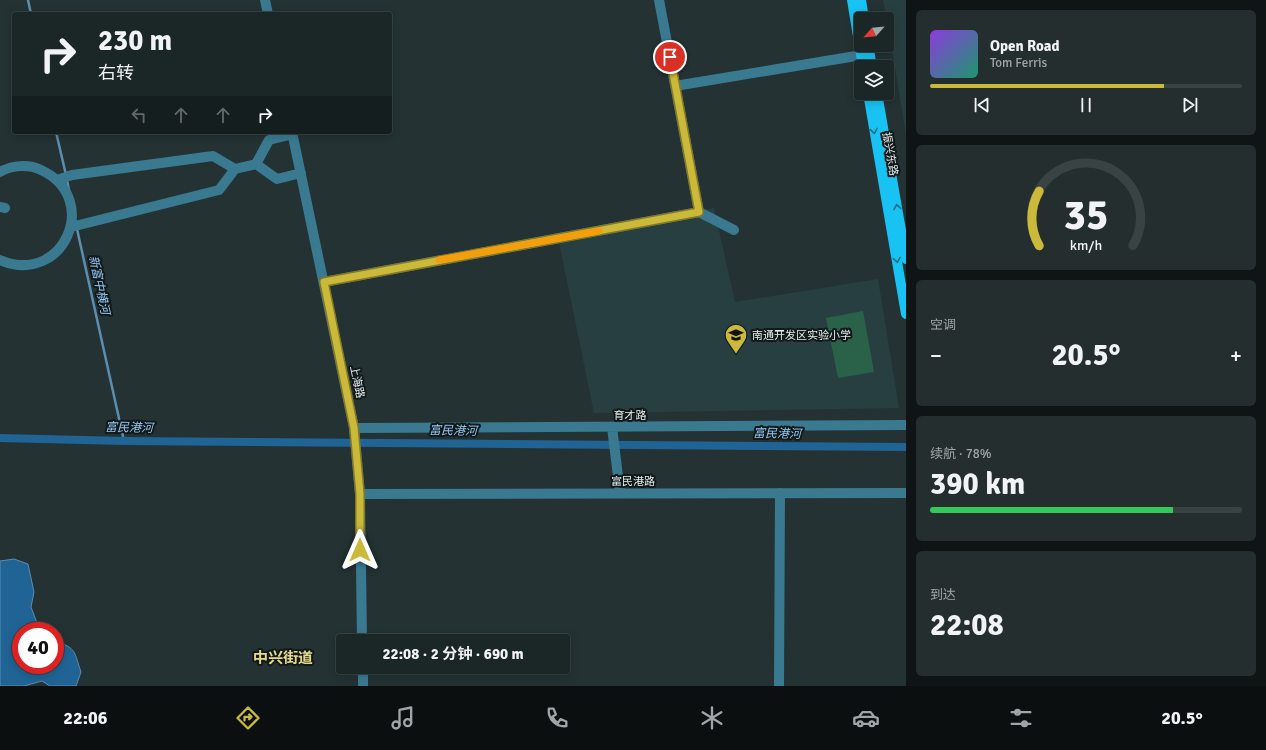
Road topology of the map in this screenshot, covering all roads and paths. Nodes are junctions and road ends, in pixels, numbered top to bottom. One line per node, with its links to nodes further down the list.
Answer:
1 (266, 0): 5 (street)
2 (659, 0): 9 (street)
3 (852, 0): 6 (main road)
4 (861, 0): 7 (main road)
5 (268, 12)
6 (856, 12)
7 (863, 12)
8 (862, 52): 9 (street)
9 (675, 86): 19 (street)
10 (869, 100): 25 (main road, 振兴东路, one-way to 25)
11 (878, 100): 22 (main road, 振兴东路, one-way to 11)
12 (290, 134): 14 (street)
13 (293, 134): 17 (street, 上海路)
14 (256, 164): 15 (street); 17 (street)
15 (235, 169): 18 (street); 20 (street)
16 (0, 172): 18 (street)
17 (301, 173): 24 (street, 上海路)
18 (57, 180): 20 (street)
19 (699, 212): 21 (street); 24 (street)
20 (70, 227): 23 (street)
21 (734, 230)
22 (906, 259)
23 (0, 260)
24 (324, 282): 28 (street, 上海路)
25 (906, 314)
26 (906, 426): 27 (street, 育才路)
27 (612, 427): 28 (street, 育才路); 29 (street)
28 (354, 429): 32 (street, 上海路)
29 (620, 493): 30 (street, 富民港路); 32 (street, 富民港路)
30 (780, 493): 31 (street, 富民港路); 36 (street)
31 (906, 493)
32 (360, 494): 33 (street, 上海路)
33 (362, 634)
34 (363, 674): 35 (street)
35 (363, 686)
36 (779, 686)

